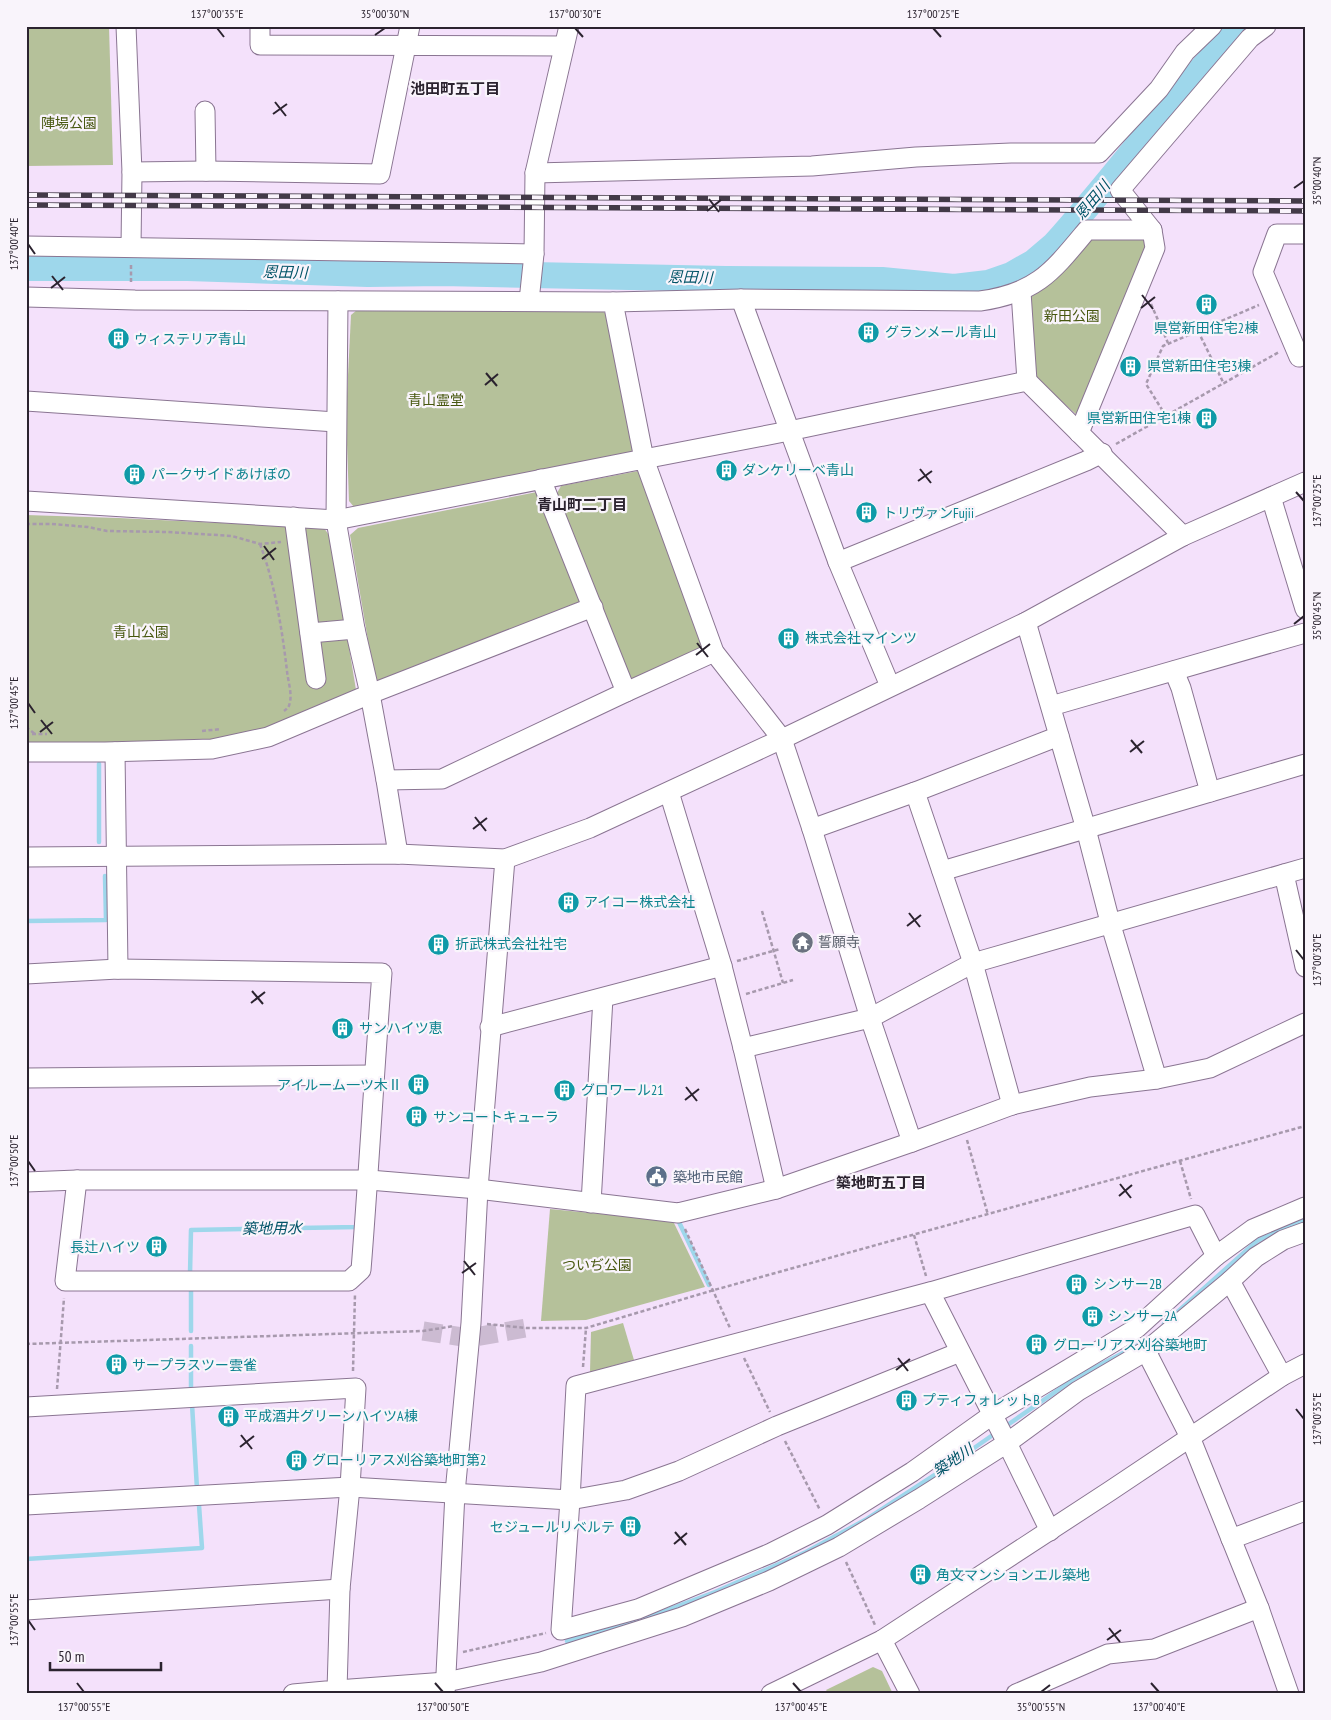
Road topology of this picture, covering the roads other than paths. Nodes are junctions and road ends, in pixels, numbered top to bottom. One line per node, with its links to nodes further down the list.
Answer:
1 (126, 26): 11 (street)
2 (260, 26): 7 (street)
3 (410, 26): 7 (street)
4 (569, 26): 8 (street)
5 (1212, 26): 12 (street)
6 (1266, 26): 13 (street)
7 (406, 45): 8 (street); 10 (street)
8 (564, 46): 12 (street)
9 (205, 111): 10 (street)
10 (206, 171): 11 (street)
11 (132, 172): 16 (street)
12 (535, 173): 17 (street)
13 (1152, 230): 18 (street); 29 (street)
14 (1305, 234): 24 (street)
15 (26, 246): 16 (street)
16 (131, 247): 17 (street)
17 (534, 254): 22 (street)
18 (1020, 292): 20 (street); 25 (street)
19 (26, 297): 21 (street)
20 (741, 299): 23 (street); 28 (street)
21 (338, 301): 22 (street); 27 (street)
22 (529, 301): 23 (street)
23 (613, 302): 31 (street)
24 (1301, 357)
25 (1027, 381): 28 (street); 29 (street)
26 (26, 401): 27 (street)
27 (336, 422): 37 (street)
28 (789, 431): 31 (street); 39 (street)
29 (1080, 433): 30 (street)
30 (1102, 453): 38 (street); 39 (street)
31 (644, 458): 32 (street); 46 (street)
32 (541, 479): 37 (street); 40 (street)
33 (1305, 482): 34 (street)
34 (1272, 497): 38 (street); 41 (street)
35 (26, 501): 36 (street)
36 (294, 517): 37 (street); 44 (street)
37 (336, 520): 43 (street)
38 (1183, 536): 42 (street)
39 (838, 562): 49 (street)
40 (593, 607): 50 (street); 51 (street)
41 (1305, 609)
42 (1026, 622): 49 (street); 52 (street)
43 (355, 629): 44 (street); 51 (street)
44 (310, 633): 48 (street)
45 (1305, 633): 47 (street)
46 (714, 652): 50 (street); 54 (street)
47 (1174, 670): 52 (street); 61 (street)
48 (316, 679)
49 (890, 686): 54 (street)
50 (626, 692): 58 (street)
51 (370, 694): 56 (street); 58 (street)
52 (1051, 706): 53 (street)
53 (1059, 736): 60 (street); 62 (street)
54 (782, 739): 59 (street); 63 (street)
55 (26, 752): 56 (street)
56 (115, 752): 65 (street)
57 (1305, 764): 61 (street)
58 (386, 780): 64 (street)
59 (669, 792): 67 (street); 73 (street)
60 (915, 792): 63 (street); 69 (street)
61 (1210, 792): 62 (street)
62 (1086, 829): 69 (street); 71 (street)
63 (812, 830): 78 (street)
64 (398, 854): 65 (street); 67 (street)
65 (117, 855): 66 (street); 75 (street)
66 (26, 857)
67 (505, 859): 80 (street)
68 (1305, 868): 70 (street)
69 (942, 872): 72 (street)
70 (1284, 874): 71 (street); 74 (street)
71 (1110, 922): 72 (street); 84 (street)
72 (973, 963): 78 (street); 85 (street)
73 (722, 966): 77 (street); 81 (street)
74 (1305, 966)
75 (118, 968): 76 (street); 82 (street)
76 (26, 974)
77 (603, 998): 80 (street); 92 (street)
78 (870, 1018): 81 (street); 86 (street)
79 (1305, 1023): 84 (street)
80 (490, 1027): 90 (street)
81 (743, 1048): 91 (street)
82 (374, 1076): 83 (street); 88 (street)
83 (26, 1078)
84 (1157, 1079): 85 (street)
85 (1012, 1105): 86 (street)
86 (912, 1142): 91 (street)
87 (77, 1180): 88 (street); 88 (street); 89 (street)
88 (369, 1180): 90 (street)
89 (26, 1182)
90 (478, 1189): 92 (street); 107 (street)
91 (776, 1189): 92 (street)
92 (591, 1203)
93 (1305, 1207): 95 (street)
94 (1305, 1232): 96 (street)
95 (1216, 1256): 97 (street); 103 (street)
96 (1230, 1281): 98 (street); 101 (street)
97 (930, 1292): 99 (street); 108 (street)
98 (1146, 1351): 104 (street); 105 (street)
99 (960, 1352): 103 (street); 108 (street)
100 (1305, 1364): 101 (street)
101 (1282, 1376): 104 (street)
102 (26, 1407): 106 (street)
103 (994, 1418): 105 (street); 108 (street)
104 (1190, 1437): 111 (street); 112 (street)
105 (1006, 1441): 111 (street); 117 (street)
106 (350, 1487): 107 (street); 109 (street); 113 (street)
107 (455, 1493): 108 (street); 117 (street)
108 (570, 1500)
109 (26, 1505)
110 (1305, 1511): 112 (street)
111 (1050, 1531): 116 (street)
112 (1231, 1539): 114 (street)
113 (340, 1589): 115 (street); 118 (street)
114 (1259, 1608): 122 (street); 123 (street)
115 (26, 1610)
116 (882, 1640): 120 (street); 121 (street)
117 (445, 1688): 118 (street)
118 (337, 1690): 119 (street)
119 (293, 1694)
120 (771, 1694)
121 (910, 1694)
122 (1016, 1694)
123 (1289, 1694)

